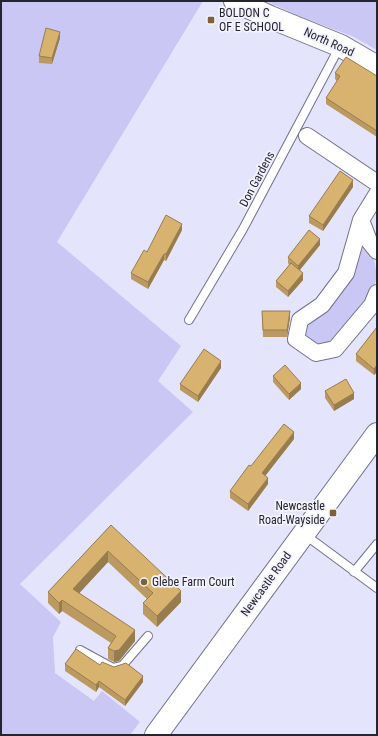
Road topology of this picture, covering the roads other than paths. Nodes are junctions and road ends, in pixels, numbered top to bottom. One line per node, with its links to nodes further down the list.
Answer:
1 (235, 1): 2 (main road, North Road)
2 (341, 46): 3 (main road, North Road); 10 (lane, Don Gardens)
3 (377, 67)
4 (308, 136): 5 (street)
5 (377, 183)
6 (377, 194): 7 (street)
7 (361, 220): 8 (street); 9 (street)
8 (377, 252)
9 (377, 292)
10 (189, 320)
11 (374, 444): 12 (main road, Newcastle Road)
12 (303, 533): 14 (lane); 18 (main road, Newcastle Road)
13 (377, 544): 14 (lane)
14 (354, 572): 15 (lane)
15 (377, 588)
16 (148, 636): 17 (lane)
17 (80, 650)
18 (156, 735)

